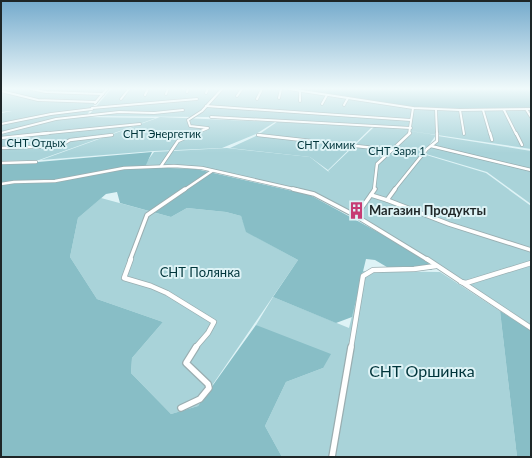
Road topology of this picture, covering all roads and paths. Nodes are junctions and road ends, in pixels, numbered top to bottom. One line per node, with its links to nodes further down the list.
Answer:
1 (80, 110): 14 (street)
2 (91, 110): 11 (street)
3 (179, 110): 11 (street)
4 (202, 110): 29 (street)
5 (270, 110): 13 (street)
6 (413, 110): 13 (street)
7 (436, 110): 24 (street)
8 (460, 110): 18 (street)
9 (483, 110): 22 (street)
10 (504, 110): 23 (street)
11 (88, 116): 17 (street)
12 (211, 116): 16 (street)
13 (411, 120): 16 (street)
14 (1, 124)
15 (140, 124): 21 (street)
16 (411, 128): 26 (street)
17 (1, 133)
18 (464, 134)
19 (112, 135): 25 (street)
20 (258, 135): 26 (street)
21 (1, 138)
22 (492, 140)
23 (522, 145)
24 (431, 146): 30 (street); 34 (street)
25 (1, 148)
26 (392, 150): 33 (street)
27 (36, 162): 28 (street)
28 (1, 163)
29 (161, 166): 31 (street); 32 (street)
30 (531, 170)
31 (213, 171): 35 (street); 41 (street)
32 (1, 184)
33 (372, 195): 34 (street); 35 (street)
34 (388, 200): 36 (street)
35 (356, 216): 38 (street)
36 (531, 250)
37 (531, 263): 39 (street)
38 (436, 266): 39 (street); 42 (street)
39 (459, 282): 40 (street)
40 (531, 328)
41 (181, 408)
42 (332, 457)

